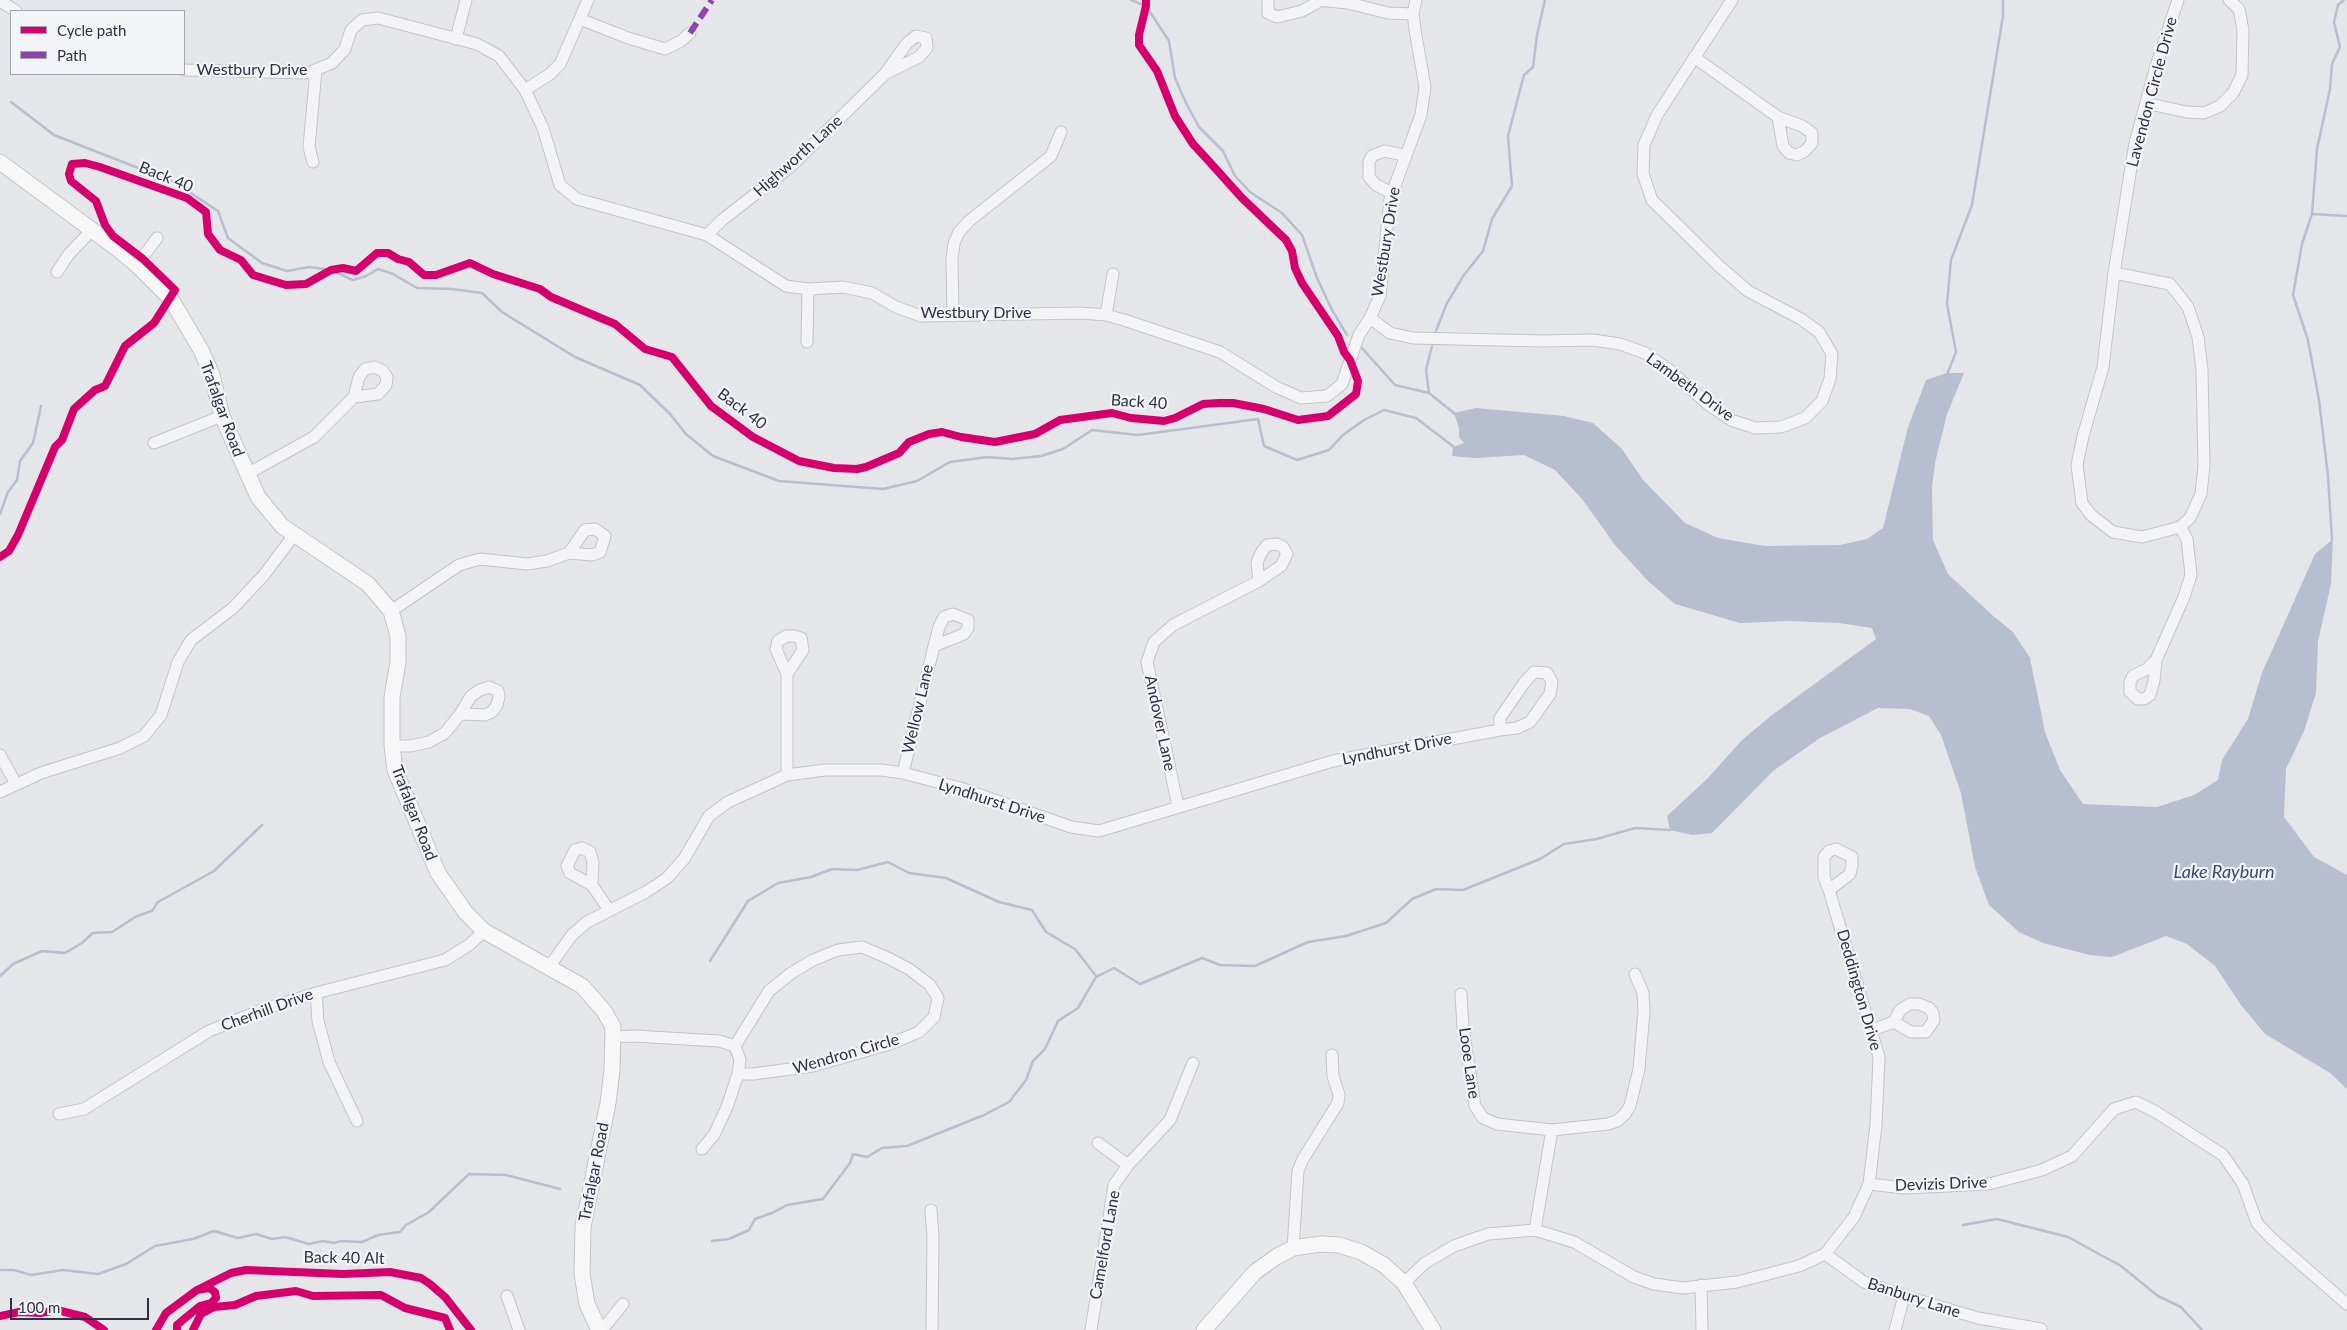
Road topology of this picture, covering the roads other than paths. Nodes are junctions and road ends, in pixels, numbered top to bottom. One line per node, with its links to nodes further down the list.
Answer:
1 (466, 0): 14 (street)
2 (588, 0): 12 (street)
3 (1268, 0): 4 (street)
4 (1319, 0): 11 (street)
5 (1416, 0): 11 (street, Westbury Drive)
6 (1732, 0): 15 (street, Lambeth Drive)
7 (2178, 0): 20 (street, Lavendon Circle Drive)
8 (2228, 0): 20 (street)
9 (0, 1): 10 (street)
10 (14, 10)
11 (1413, 14): 23 (street, Westbury Drive)
12 (580, 20): 13 (street); 19 (street)
13 (690, 32)
14 (456, 39): 17 (street, Westbury Drive); 19 (street, Westbury Drive)
15 (1694, 58): 21 (street); 37 (street, Lambeth Drive)
16 (185, 70): 17 (street, Westbury Drive)
17 (316, 70): 25 (street)
18 (885, 74): 28 (street, Highworth Lane)
19 (525, 90): 28 (street, Westbury Drive)
20 (2146, 103): 33 (street, Lavendon Circle Drive)
21 (1778, 117)
22 (1061, 132): 36 (street)
23 (1404, 156): 26 (street, Westbury Drive); 26 (street)
24 (0, 162): 27 (street, Trafalgar Road)
25 (313, 162)
26 (1392, 193): 37 (street, Westbury Drive)
27 (92, 230): 30 (street, Trafalgar Road); 31 (street)
28 (707, 235): 34 (street, Westbury Drive)
29 (157, 238): 30 (street)
30 (137, 265): 40 (street, Trafalgar Road)
31 (58, 272)
32 (1113, 274): 35 (street)
33 (2114, 274): 43 (street); 43 (street, Lavendon Circle Drive)
34 (808, 289): 36 (street, Westbury Drive); 38 (street)
35 (1106, 315): 36 (street, Westbury Drive); 37 (street, Westbury Drive)
36 (953, 316)
37 (1370, 318)
38 (807, 342)
39 (354, 397): 42 (street)
40 (222, 416): 41 (street); 42 (street, Trafalgar Road)
41 (154, 443)
42 (247, 474): 44 (street, Trafalgar Road)
43 (2180, 527): 49 (street)
44 (294, 535): 47 (street, Trafalgar Road); 57 (street)
45 (569, 553): 47 (street)
46 (1259, 581): 59 (street, Andover Lane)
47 (391, 611): 53 (street, Trafalgar Road)
48 (934, 646): 55 (street, Wellow Lane)
49 (2156, 660)
50 (787, 674): 56 (street)
51 (460, 714): 53 (street)
52 (1500, 730): 52 (street, Lyndhurst Drive); 59 (street, Lyndhurst Drive)
53 (392, 746): 63 (street, Trafalgar Road)
54 (0, 755): 57 (street)
55 (903, 773): 56 (street, Lyndhurst Drive); 59 (street, Lyndhurst Drive)
56 (787, 775): 62 (street, Lyndhurst Drive)
57 (16, 784): 58 (street)
58 (0, 792)
59 (1178, 806)
60 (592, 885): 62 (street)
61 (1829, 890): 69 (street, Deddington Drive)
62 (609, 910): 64 (street, Lyndhurst Drive)
63 (484, 931): 64 (street, Trafalgar Road); 66 (street, Cherhill Drive)
64 (549, 967): 70 (street, Trafalgar Road)
65 (1634, 974): 77 (street)
66 (316, 993): 75 (street, Cherhill Drive); 76 (street)
67 (1461, 994): 77 (street, Looe Lane)
68 (1894, 1022): 69 (street)
69 (1872, 1030): 81 (street, Deddington Drive)
70 (614, 1037): 71 (street); 93 (street, Trafalgar Road)
71 (735, 1046): 74 (street); 74 (street, Wendron Circle)
72 (1332, 1055): 84 (street)
73 (1193, 1064): 80 (street, Camelford Lane)
74 (738, 1074): 79 (street)
75 (60, 1114)
76 (357, 1121)
77 (1552, 1130): 83 (street)
78 (1098, 1143): 80 (street)
79 (702, 1149)
80 (1128, 1165): 96 (street, Camelford Lane)
81 (1870, 1184): 85 (street, Deddington Drive); 91 (street, Devizis Drive)
82 (931, 1210): 95 (street)
83 (1536, 1230): 86 (street, Deddington Drive); 87 (street, Deddington Drive)
84 (1293, 1248): 86 (street); 97 (street)
85 (1825, 1254): 87 (street, Deddington Drive); 89 (street, Banbury Lane)
86 (1404, 1283): 98 (street)
87 (1701, 1285): 99 (street)
88 (507, 1296): 92 (street)
89 (1904, 1296): 100 (street); 101 (street, Banbury Lane)
90 (623, 1304): 94 (street)
91 (2347, 1304)
92 (519, 1330)
93 (598, 1330)
94 (602, 1330)
95 (932, 1330)
96 (1091, 1330)
97 (1204, 1330)
98 (1433, 1330)
99 (1702, 1330)
100 (1895, 1330)
101 (2042, 1330)

